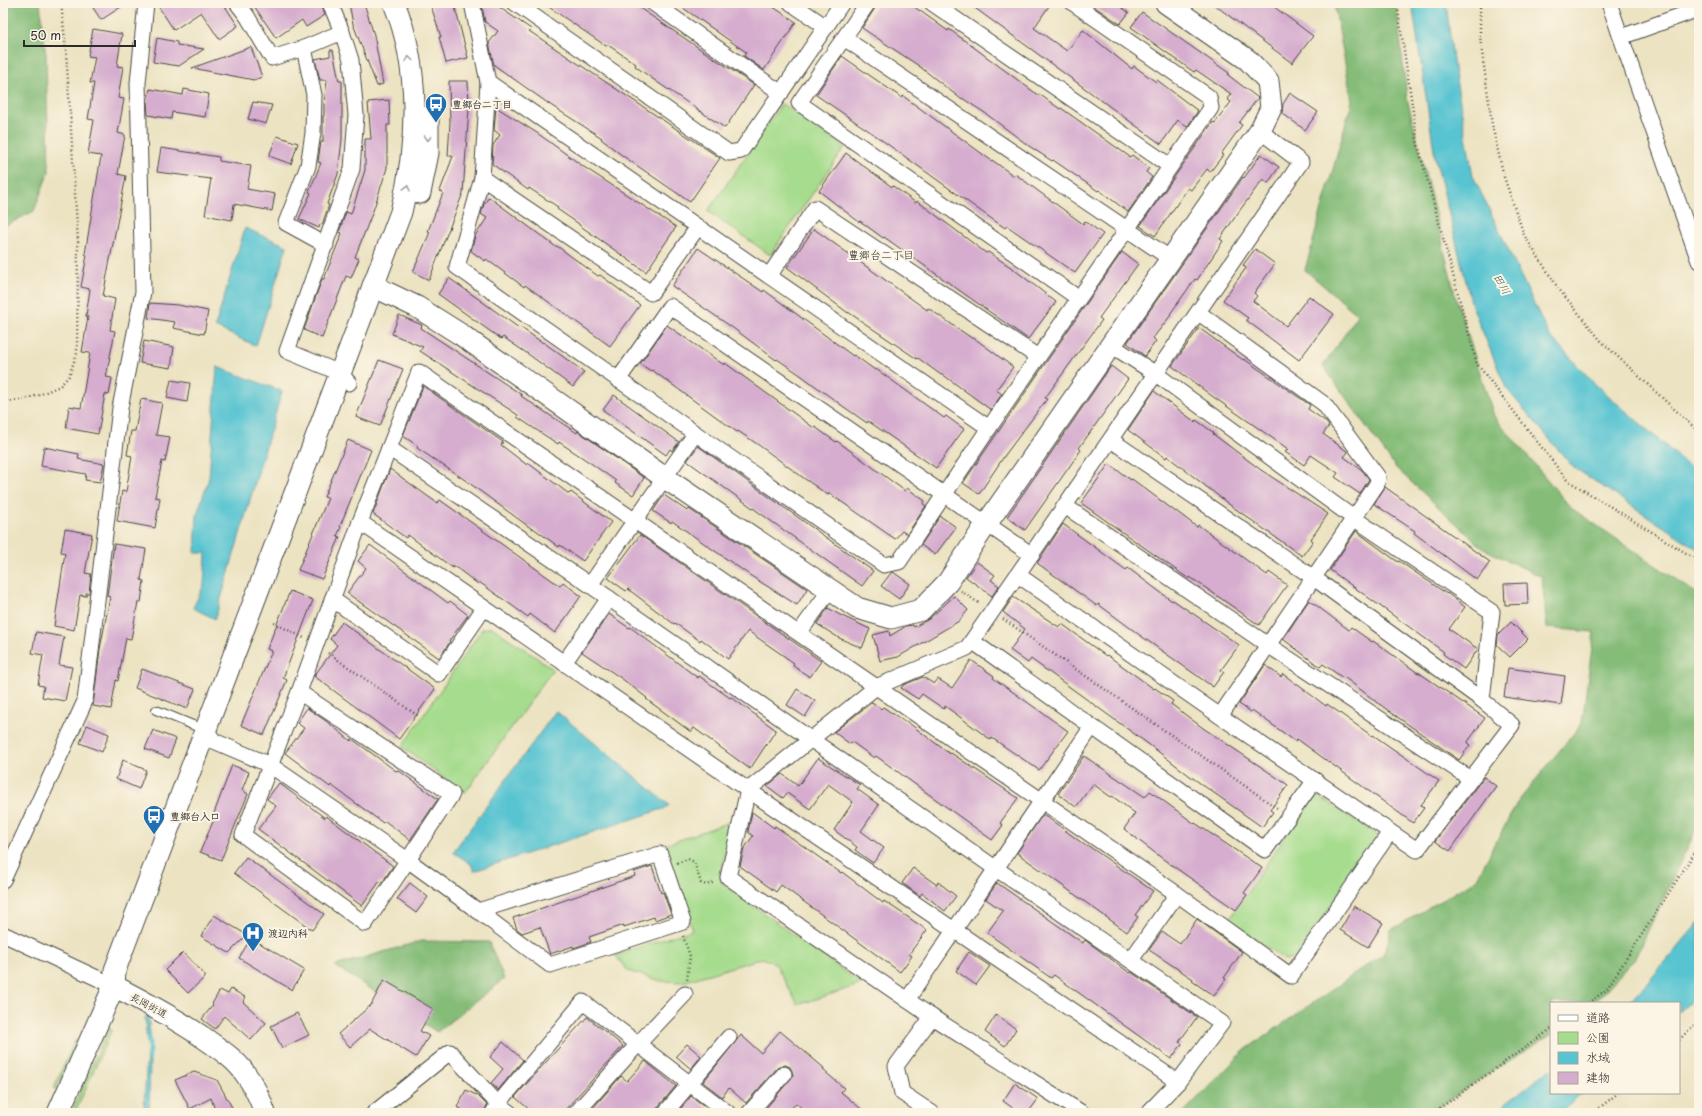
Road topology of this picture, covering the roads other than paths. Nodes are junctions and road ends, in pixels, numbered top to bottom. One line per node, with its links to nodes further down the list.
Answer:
1 (146, 3): 80 (street)
2 (237, 3): 21 (street)
3 (330, 3): 18 (street)
4 (394, 3): 33 (street, one-way to 4)
5 (408, 3): 33 (street, one-way to 33)
6 (472, 3): 22 (street)
7 (515, 3): 23 (street)
8 (653, 3): 23 (street)
9 (791, 3): 17 (street)
10 (842, 3): 17 (street)
11 (868, 3): 20 (street)
12 (932, 3): 25 (street)
13 (1073, 3): 25 (street)
14 (1166, 3): 24 (street)
15 (1609, 3): 19 (street)
16 (1699, 9): 19 (street)
17 (826, 27): 23 (street)
18 (342, 32): 21 (street); 29 (street)
19 (1621, 36): 31 (street)
20 (844, 38): 28 (street); 34 (street)
21 (304, 48): 29 (street)
22 (488, 82): 26 (street); 27 (street)
23 (781, 93)
24 (1260, 131): 30 (street); 35 (street)
25 (1170, 166): 28 (street)
26 (482, 178): 27 (street); 40 (street)
27 (698, 227): 32 (street)
28 (1126, 229): 30 (street); 34 (street)
29 (326, 245): 39 (street)
30 (1171, 259): 36 (street)
31 (1699, 261)
32 (769, 276): 37 (street); 41 (street)
33 (379, 289): 39 (street); 45 (street)
34 (1078, 298): 37 (street)
35 (1199, 313): 38 (street); 48 (street)
36 (1111, 345): 38 (street); 51 (street)
37 (1038, 357): 41 (street)
38 (1156, 374): 43 (street); 48 (street)
39 (345, 378): 70 (street)
40 (618, 380): 42 (street); 46 (street)
41 (989, 428): 46 (street)
42 (695, 434): 45 (street); 46 (street)
43 (1111, 440): 47 (street); 54 (street)
44 (389, 448): 49 (street); 50 (street); 55 (street)
45 (665, 478): 49 (street); 56 (street)
46 (944, 494): 51 (street)
47 (1065, 506): 52 (street); 62 (street)
48 (1355, 519): 54 (street); 66 (street)
49 (635, 520): 55 (street); 60 (street)
50 (360, 522): 58 (street); 59 (street)
51 (987, 523): 52 (street); 56 (street)
52 (1032, 555): 53 (street)
53 (1018, 575): 61 (street); 68 (street)
54 (1314, 578): 62 (street); 66 (street)
55 (590, 585): 57 (street)
56 (830, 590): 60 (street)
57 (609, 598): 63 (street); 71 (street)
58 (332, 599): 59 (street); 65 (street)
59 (484, 608): 63 (street)
60 (799, 633): 64 (street)
61 (972, 641): 64 (street); 69 (street)
62 (1268, 645): 68 (street); 73 (street)
63 (564, 663): 75 (street)
64 (876, 687): 71 (street); 76 (street)
65 (299, 692): 72 (street); 78 (street)
66 (1482, 700): 73 (street)
67 (156, 710): 70 (lane)
68 (1220, 716): 74 (street)
69 (1091, 728): 74 (street); 76 (street)
70 (210, 736): 72 (street); 86 (street)
71 (812, 738): 75 (street); 79 (street)
72 (270, 765): 78 (street); 78 (street)
73 (1471, 779): 77 (street)
74 (1315, 780): 77 (street)
75 (748, 790): 83 (street); 88 (street)
76 (1041, 801): 79 (street); 81 (street)
77 (1390, 832): 81 (street)
78 (409, 861): 82 (street)
79 (995, 868): 83 (street); 85 (street)
80 (3, 880)
81 (1177, 894): 85 (street)
82 (478, 911): 82 (street)
83 (954, 930): 88 (street); 93 (street)
84 (3, 934): 86 (street, 長岡街道)
85 (1132, 960): 93 (street)
86 (114, 986): 96 (street); 97 (street, 長岡街道)
87 (685, 994): 91 (street)
88 (907, 1000): 89 (street)
89 (932, 1017): 104 (street); 105 (street)
90 (729, 1037): 94 (street)
91 (638, 1044): 94 (street); 95 (street); 100 (street)
92 (784, 1074): 103 (street)
93 (1178, 1082): 106 (street)
94 (691, 1084): 101 (street); 102 (street)
95 (495, 1108): 98 (street); 99 (street)
96 (58, 1113)
97 (265, 1113)
98 (374, 1113)
99 (510, 1113)
100 (576, 1113)
101 (665, 1113)
102 (728, 1113)
103 (749, 1113)
104 (932, 1113)
105 (1082, 1113)
106 (1148, 1113)

